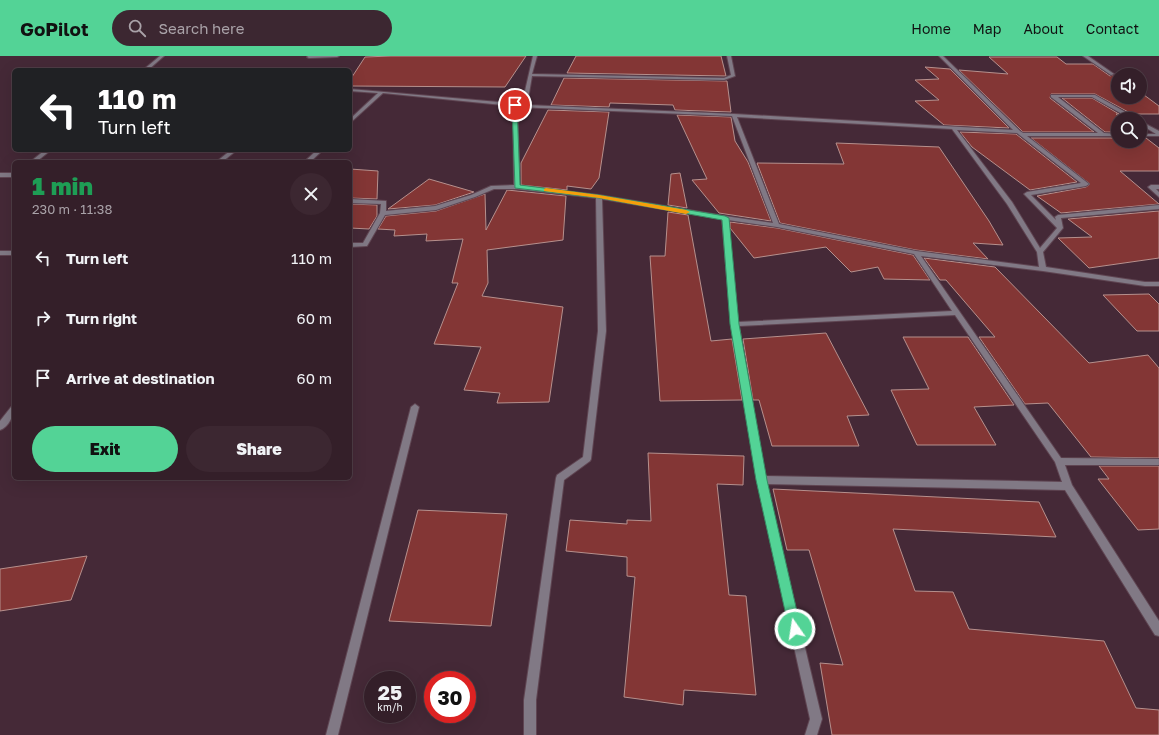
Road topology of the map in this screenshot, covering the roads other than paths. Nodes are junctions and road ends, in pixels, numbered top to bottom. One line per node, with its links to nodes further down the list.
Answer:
1 (162, 56): 8 (street)
2 (337, 56): 7 (street)
3 (535, 56): 10 (street)
4 (729, 56): 10 (street)
5 (941, 56): 20 (street)
6 (1084, 56): 9 (street)
7 (309, 57)
8 (147, 68)
9 (1111, 73)
10 (530, 75): 14 (street)
11 (352, 90): 12 (street)
12 (382, 92): 13 (street); 17 (street)
13 (515, 105): 14 (street); 33 (street)
14 (524, 106): 16 (street)
15 (1121, 112): 22 (street)
16 (734, 115): 19 (street); 41 (street)
17 (352, 120)
18 (1147, 126): 21 (street)
19 (953, 128): 20 (street); 44 (street)
20 (1020, 132): 22 (street); 42 (street)
21 (1159, 134): 24 (street)
22 (1103, 135): 23 (street)
23 (1111, 135)
24 (1147, 135)
25 (46, 152): 28 (street)
26 (231, 152): 29 (street)
27 (318, 152): 30 (street)
28 (36, 160)
29 (221, 160)
30 (309, 160)
31 (0, 175): 32 (street)
32 (12, 175)
33 (517, 186): 36 (street); 39 (street)
34 (1159, 187): 35 (street)
35 (1159, 195)
36 (599, 196): 40 (street); 61 (street)
37 (352, 201): 39 (street)
38 (1159, 207): 42 (street)
39 (383, 214): 43 (street)
40 (725, 218): 41 (street); 51 (street)
41 (777, 225): 47 (street)
42 (1060, 228): 44 (street)
43 (352, 246)
44 (1040, 252): 48 (street)
45 (0, 253): 46 (street)
46 (12, 253)
47 (916, 253): 48 (street); 50 (street)
48 (1043, 269): 49 (street)
49 (1159, 284)
50 (958, 313): 51 (street); 55 (street)
51 (734, 324): 57 (street)
52 (414, 407): 60 (street)
53 (12, 411): 54 (street)
54 (0, 426)
55 (1059, 461): 56 (street); 58 (street)
56 (1159, 462)
57 (762, 480): 58 (street); 62 (street)
58 (1068, 486): 59 (street)
59 (1159, 630)
60 (332, 735)
61 (530, 735)
62 (811, 735)

